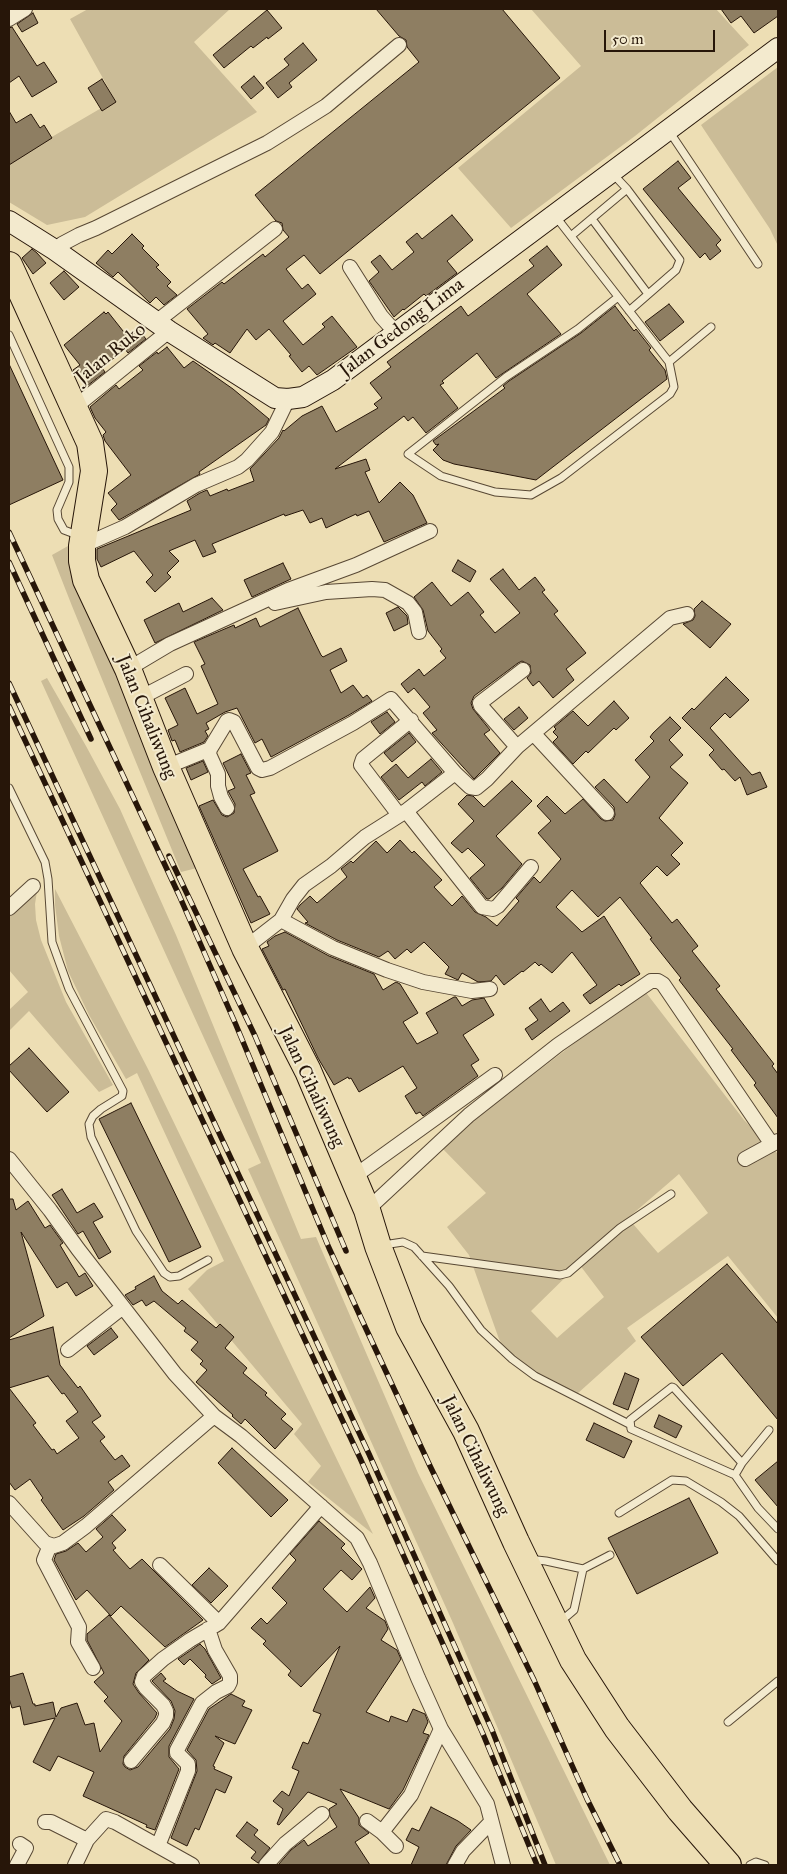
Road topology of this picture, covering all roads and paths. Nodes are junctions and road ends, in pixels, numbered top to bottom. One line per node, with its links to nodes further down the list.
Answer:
1 (25, 9): 2 (street)
2 (9, 19)
3 (399, 45): 13 (street)
4 (778, 48): 5 (street, Jalan Gedong Lima)
5 (669, 130): 6 (street, Jalan Gedong Lima); 14 (lane)
6 (611, 172): 7 (lane); 8 (street, Jalan Gedong Lima)
7 (627, 190): 9 (lane); 17 (lane)
8 (554, 214): 12 (lane); 22 (street, Jalan Gedong Lima)
9 (592, 219): 12 (lane); 17 (lane)
10 (9, 221): 13 (street)
11 (274, 229): 20 (street, Jalan Ruko)
12 (571, 236): 18 (lane)
13 (55, 250): 20 (street)
14 (758, 264)
15 (9, 265): 26 (highway, Jalan Cihaliwung)
16 (350, 267): 22 (street)
17 (648, 294): 19 (lane)
18 (618, 297): 19 (lane); 24 (lane)
19 (629, 311): 24 (lane)
20 (162, 326): 25 (street); 26 (street, Jalan Ruko)
21 (711, 328): 24 (lane)
22 (396, 333): 25 (street, Jalan Gedong Lima)
23 (9, 335): 28 (lane)
24 (669, 362)
25 (288, 399): 28 (street)
26 (75, 407): 28 (highway, Jalan Cihaliwung)
27 (430, 531): 29 (street)
28 (82, 541): 32 (highway, Jalan Cihaliwung)
29 (254, 605): 31 (street); 32 (street)
30 (687, 614): 37 (street)
31 (419, 632)
32 (128, 669): 35 (highway, Jalan Cihaliwung)
33 (522, 670): 38 (street)
34 (186, 674): 35 (street)
35 (140, 698): 40 (highway, Jalan Cihaliwung)
36 (411, 720): 39 (street); 41 (street); 44 (street)
37 (534, 734): 38 (street); 45 (street)
38 (517, 748): 41 (street)
39 (210, 749): 40 (street); 43 (street)
40 (166, 767): 50 (highway, Jalan Cihaliwung)
41 (455, 773): 44 (street)
42 (9, 788): 61 (lane)
43 (227, 808)
44 (403, 813): 46 (street); 49 (street)
45 (607, 813)
46 (531, 867)
47 (33, 886): 48 (street)
48 (9, 908)
49 (281, 920): 50 (street); 51 (street)
50 (245, 948): 56 (highway, Jalan Cihaliwung)
51 (490, 989)
52 (495, 1075): 56 (street)
53 (775, 1142): 54 (street); 58 (street)
54 (745, 1159)
55 (9, 1160): 62 (street)
56 (352, 1178): 58 (highway, Jalan Cihaliwung)
57 (671, 1194): 60 (lane)
58 (367, 1210): 59 (highway, Jalan Cihaliwung)
59 (378, 1246): 60 (lane); 76 (highway, Jalan Cihaliwung)
60 (422, 1256): 65 (lane)
61 (208, 1260)
62 (123, 1307): 63 (street); 64 (street)
63 (68, 1350)
64 (214, 1416): 70 (street); 73 (street)
65 (629, 1424): 67 (lane); 68 (lane)
66 (769, 1430): 67 (lane)
67 (742, 1463): 68 (lane)
68 (735, 1475): 72 (lane)
69 (9, 1503): 73 (street)
70 (321, 1506): 80 (street); 84 (street)
71 (618, 1513): 75 (lane)
72 (778, 1529)
73 (50, 1545): 81 (street)
74 (610, 1555): 78 (lane)
75 (778, 1561)
76 (527, 1564): 78 (lane); 79 (highway, Jalan Cihaliwung)
77 (160, 1565): 80 (street)
78 (583, 1570): 79 (lane)
79 (556, 1625): 102 (highway, Jalan Cihaliwung)
80 (214, 1626): 85 (street); 93 (street)
81 (93, 1668)
82 (778, 1681): 83 (lane)
83 (728, 1722)
84 (441, 1728): 89 (street); 90 (street)
85 (131, 1761)
86 (322, 1814): 99 (street)
87 (367, 1821): 90 (street)
88 (45, 1822): 91 (street)
89 (491, 1822): 100 (street); 101 (street)
90 (382, 1832): 94 (street)
91 (87, 1840): 93 (street); 97 (street)
92 (20, 1844): 96 (street)
93 (158, 1846): 95 (street)
94 (396, 1846)
95 (170, 1860): 98 (street)
96 (17, 1865)
97 (75, 1865)
98 (192, 1865)
99 (266, 1865)
100 (454, 1865)
101 (503, 1865)
102 (728, 1865)
103 (750, 1865): 104 (lane)
104 (765, 1865)

